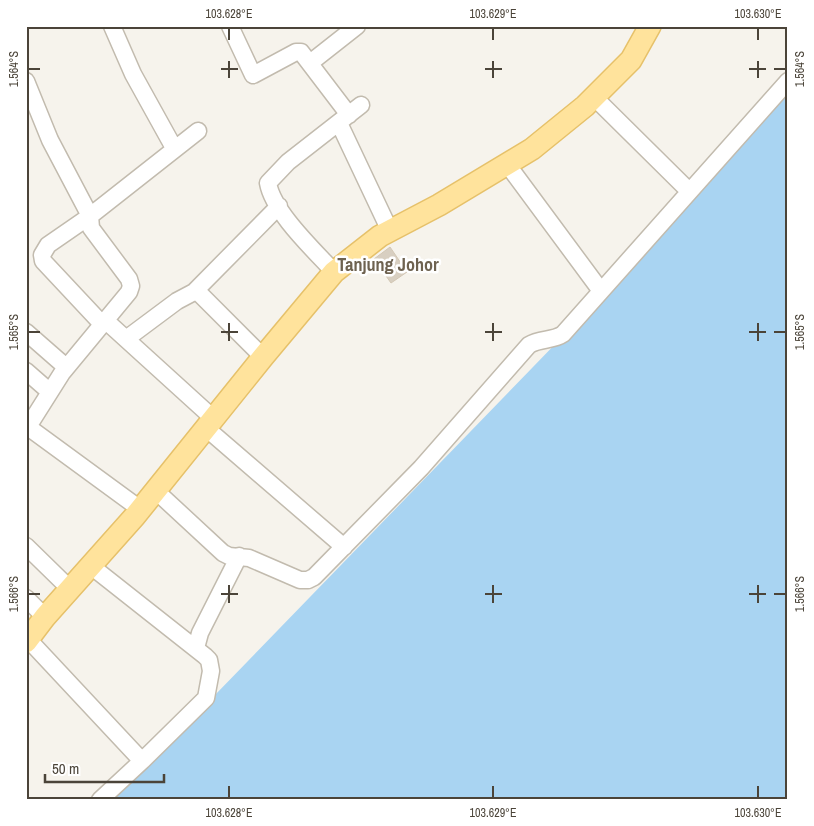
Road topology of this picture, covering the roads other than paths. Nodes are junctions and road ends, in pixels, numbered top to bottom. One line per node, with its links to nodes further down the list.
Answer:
1 (112, 26): 11 (street)
2 (230, 26): 5 (street)
3 (357, 26): 5 (street)
4 (650, 26): 8 (main road)
5 (310, 63): 9 (street)
6 (788, 80): 13 (street)
7 (26, 81): 15 (street)
8 (594, 98): 12 (main road); 13 (street)
9 (350, 114): 14 (street); 16 (street)
10 (198, 131): 11 (street)
11 (174, 148): 15 (street)
12 (507, 164): 16 (main road); 18 (street)
13 (689, 191): 18 (street)
14 (279, 206): 17 (street); 19 (street)
15 (90, 216): 20 (street); 20 (street)
16 (390, 231): 17 (main road)
17 (334, 272): 23 (main road)
18 (601, 291): 32 (street)
19 (194, 292): 22 (street); 23 (street)
20 (103, 322): 22 (street); 24 (street)
21 (26, 332): 24 (street)
22 (126, 339): 27 (street)
23 (263, 357): 27 (main road)
24 (66, 367): 26 (street)
25 (26, 371): 26 (street)
26 (50, 392): 28 (street)
27 (210, 424): 29 (main road); 32 (street)
28 (27, 428): 30 (street)
29 (156, 490): 30 (main road); 33 (street)
30 (140, 509): 34 (main road)
31 (26, 546): 35 (street)
32 (344, 547): 33 (street)
33 (240, 556): 39 (street)
34 (91, 566): 35 (main road); 39 (street)
35 (70, 589): 37 (main road)
36 (26, 598): 37 (street)
37 (45, 617): 38 (main road)
38 (27, 639): 40 (street)
39 (196, 648): 40 (street)
40 (142, 761): 41 (street)
41 (100, 800)

